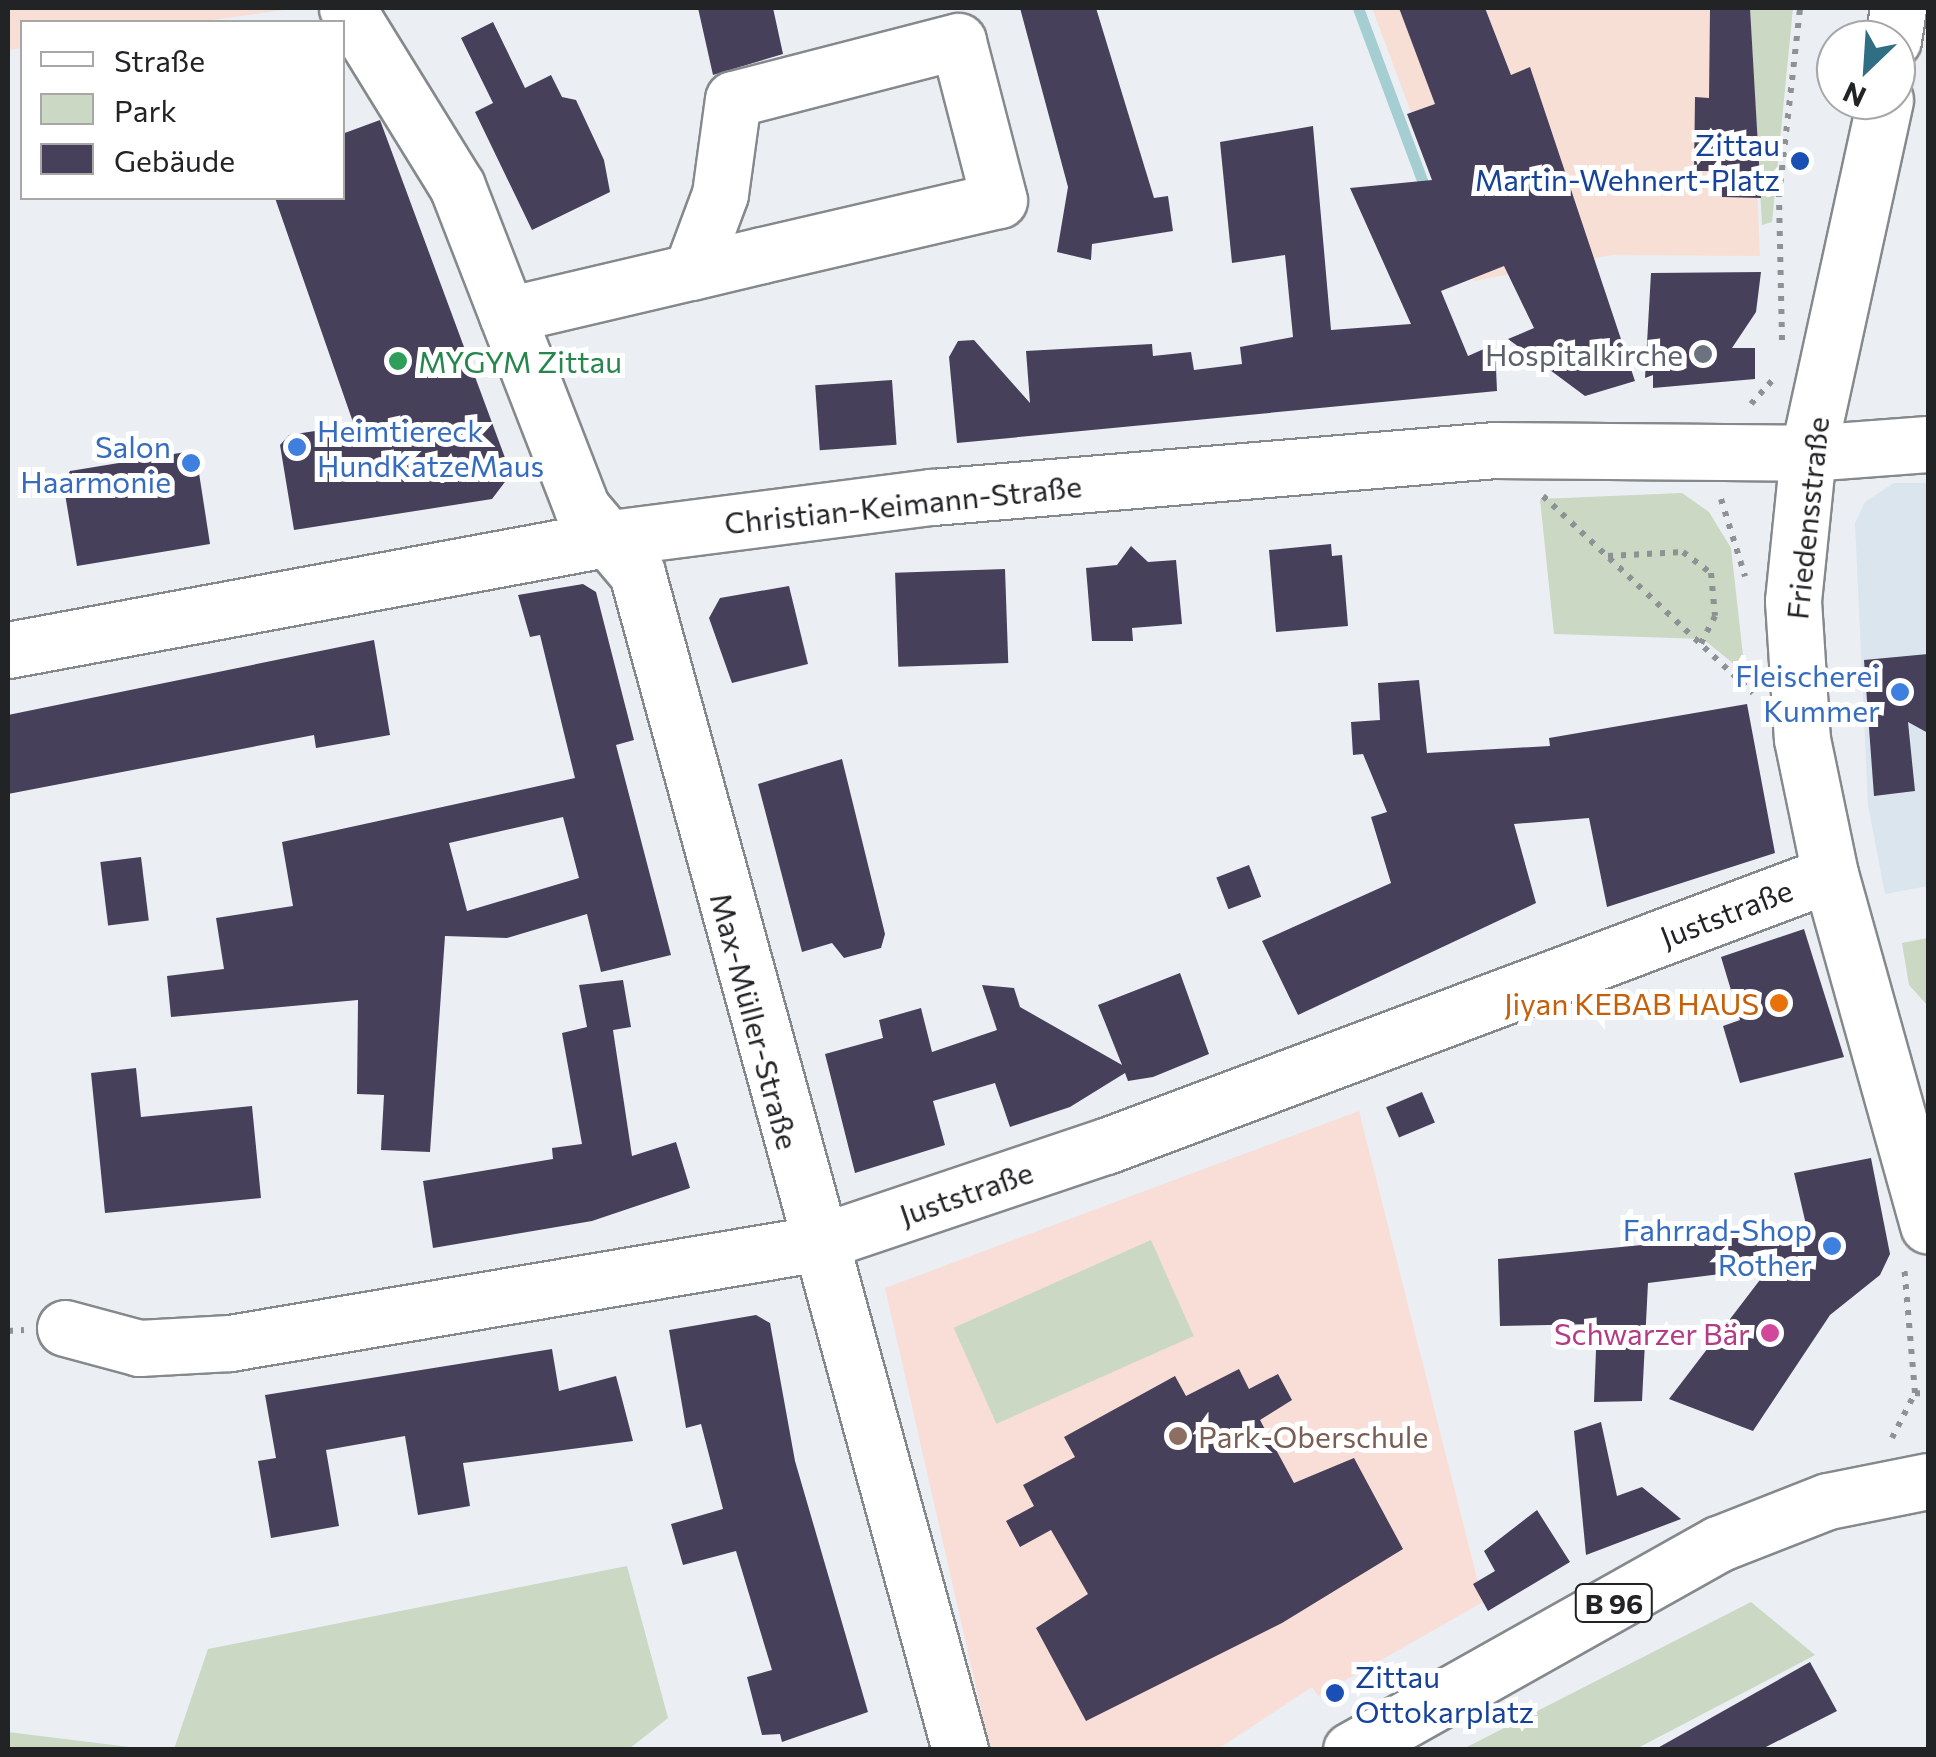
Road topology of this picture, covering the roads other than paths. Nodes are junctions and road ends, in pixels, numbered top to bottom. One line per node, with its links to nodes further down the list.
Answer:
1 (347, 8): 4 (street, Max-Müller-Straße)
2 (1881, 120): 6 (street, Friedensstraße)
3 (690, 272): 3 (street); 4 (street)
4 (507, 315): 7 (street, Max-Müller-Straße)
5 (1928, 444): 6 (street, Christian-Keimann-Straße)
6 (1808, 453): 7 (street, Christian-Keimann-Straße); 9 (street, Friedensstraße)
7 (611, 538): 8 (street, Christian-Keimann-Straße); 11 (street, Max-Müller-Straße)
8 (8, 650)
9 (1830, 874): 10 (street, Friedensstraße); 11 (street, Juststraße)
10 (1928, 1226)
11 (814, 1244): 12 (street, Juststraße); 14 (street, Max-Müller-Straße)
12 (65, 1328)
13 (1928, 1481): 15 (street, B 96)
14 (960, 1750)
15 (1351, 1750)

